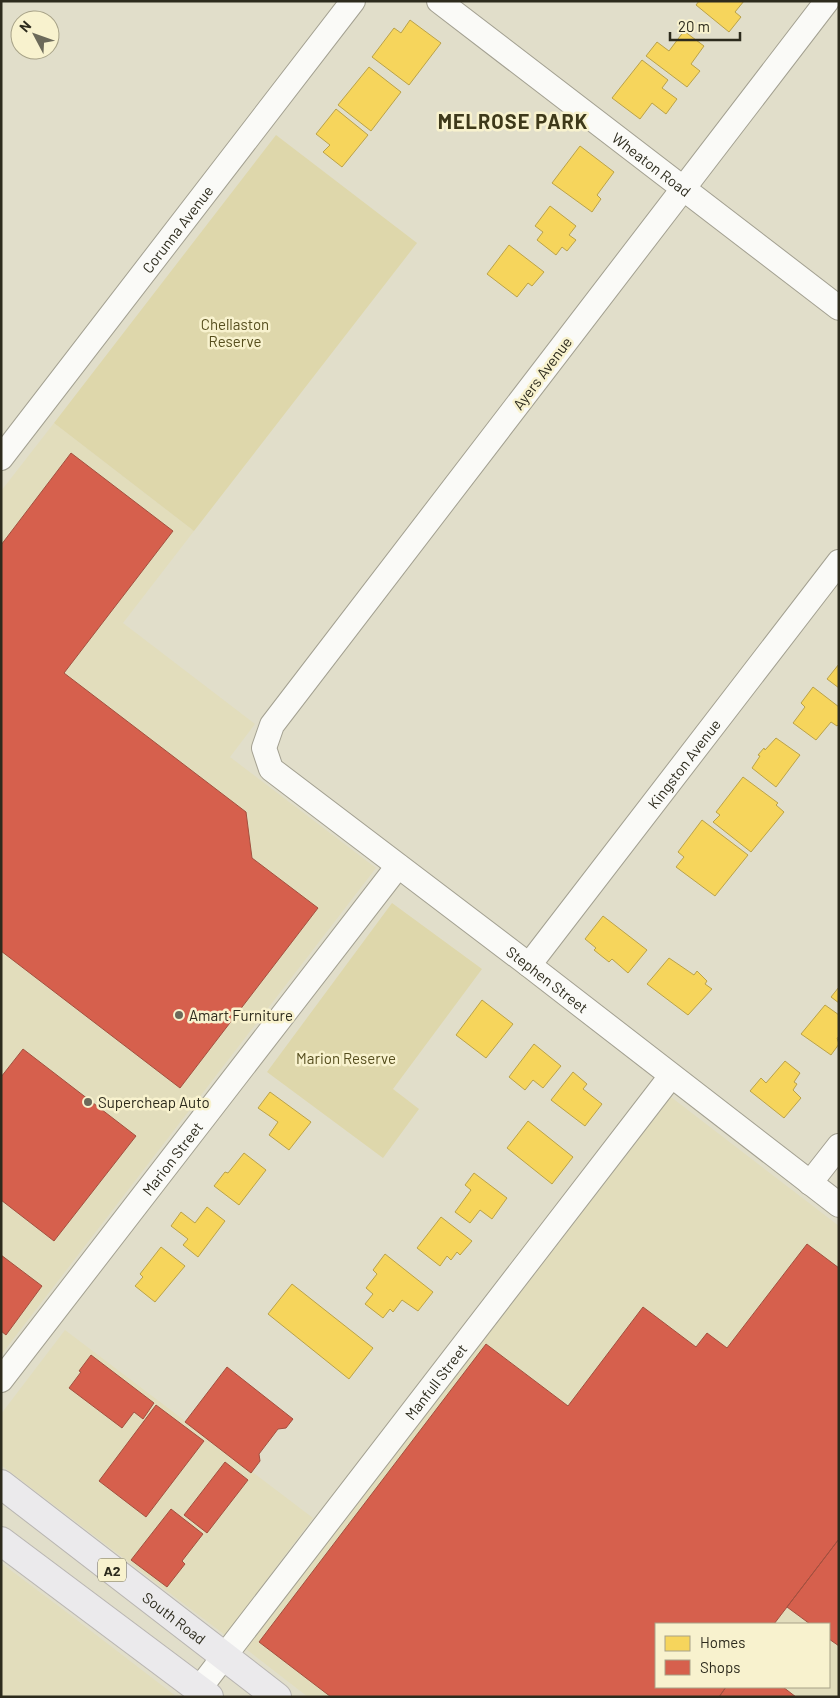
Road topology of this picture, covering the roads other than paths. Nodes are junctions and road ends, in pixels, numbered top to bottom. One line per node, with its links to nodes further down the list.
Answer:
1 (353, 1): 6 (street, Corunna Avenue)
2 (440, 1): 4 (street, Wheaton Road)
3 (827, 1): 4 (street, Ayers Avenue)
4 (683, 189): 5 (street, Wheaton Road); 8 (street, Ayers Avenue)
5 (839, 308)
6 (1, 458)
7 (839, 562): 10 (street, Kingston Avenue)
8 (264, 748): 9 (street, Stephen Street)
9 (398, 866): 10 (street, Stephen Street); 15 (street, Marion Street)
10 (529, 965): 11 (street, Stephen Street)
11 (671, 1076): 13 (street, Stephen Street); 18 (street, Manfull Street)
12 (839, 1146): 13 (street)
13 (810, 1184): 14 (street, Stephen Street)
14 (839, 1205)
15 (1, 1380)
16 (1, 1484): 18 (highway, South Road / A2)
17 (1, 1541): 19 (highway)
18 (224, 1655): 19 (street, Manfull Street); 20 (highway, South Road / A2)
19 (204, 1693)
20 (277, 1697)

